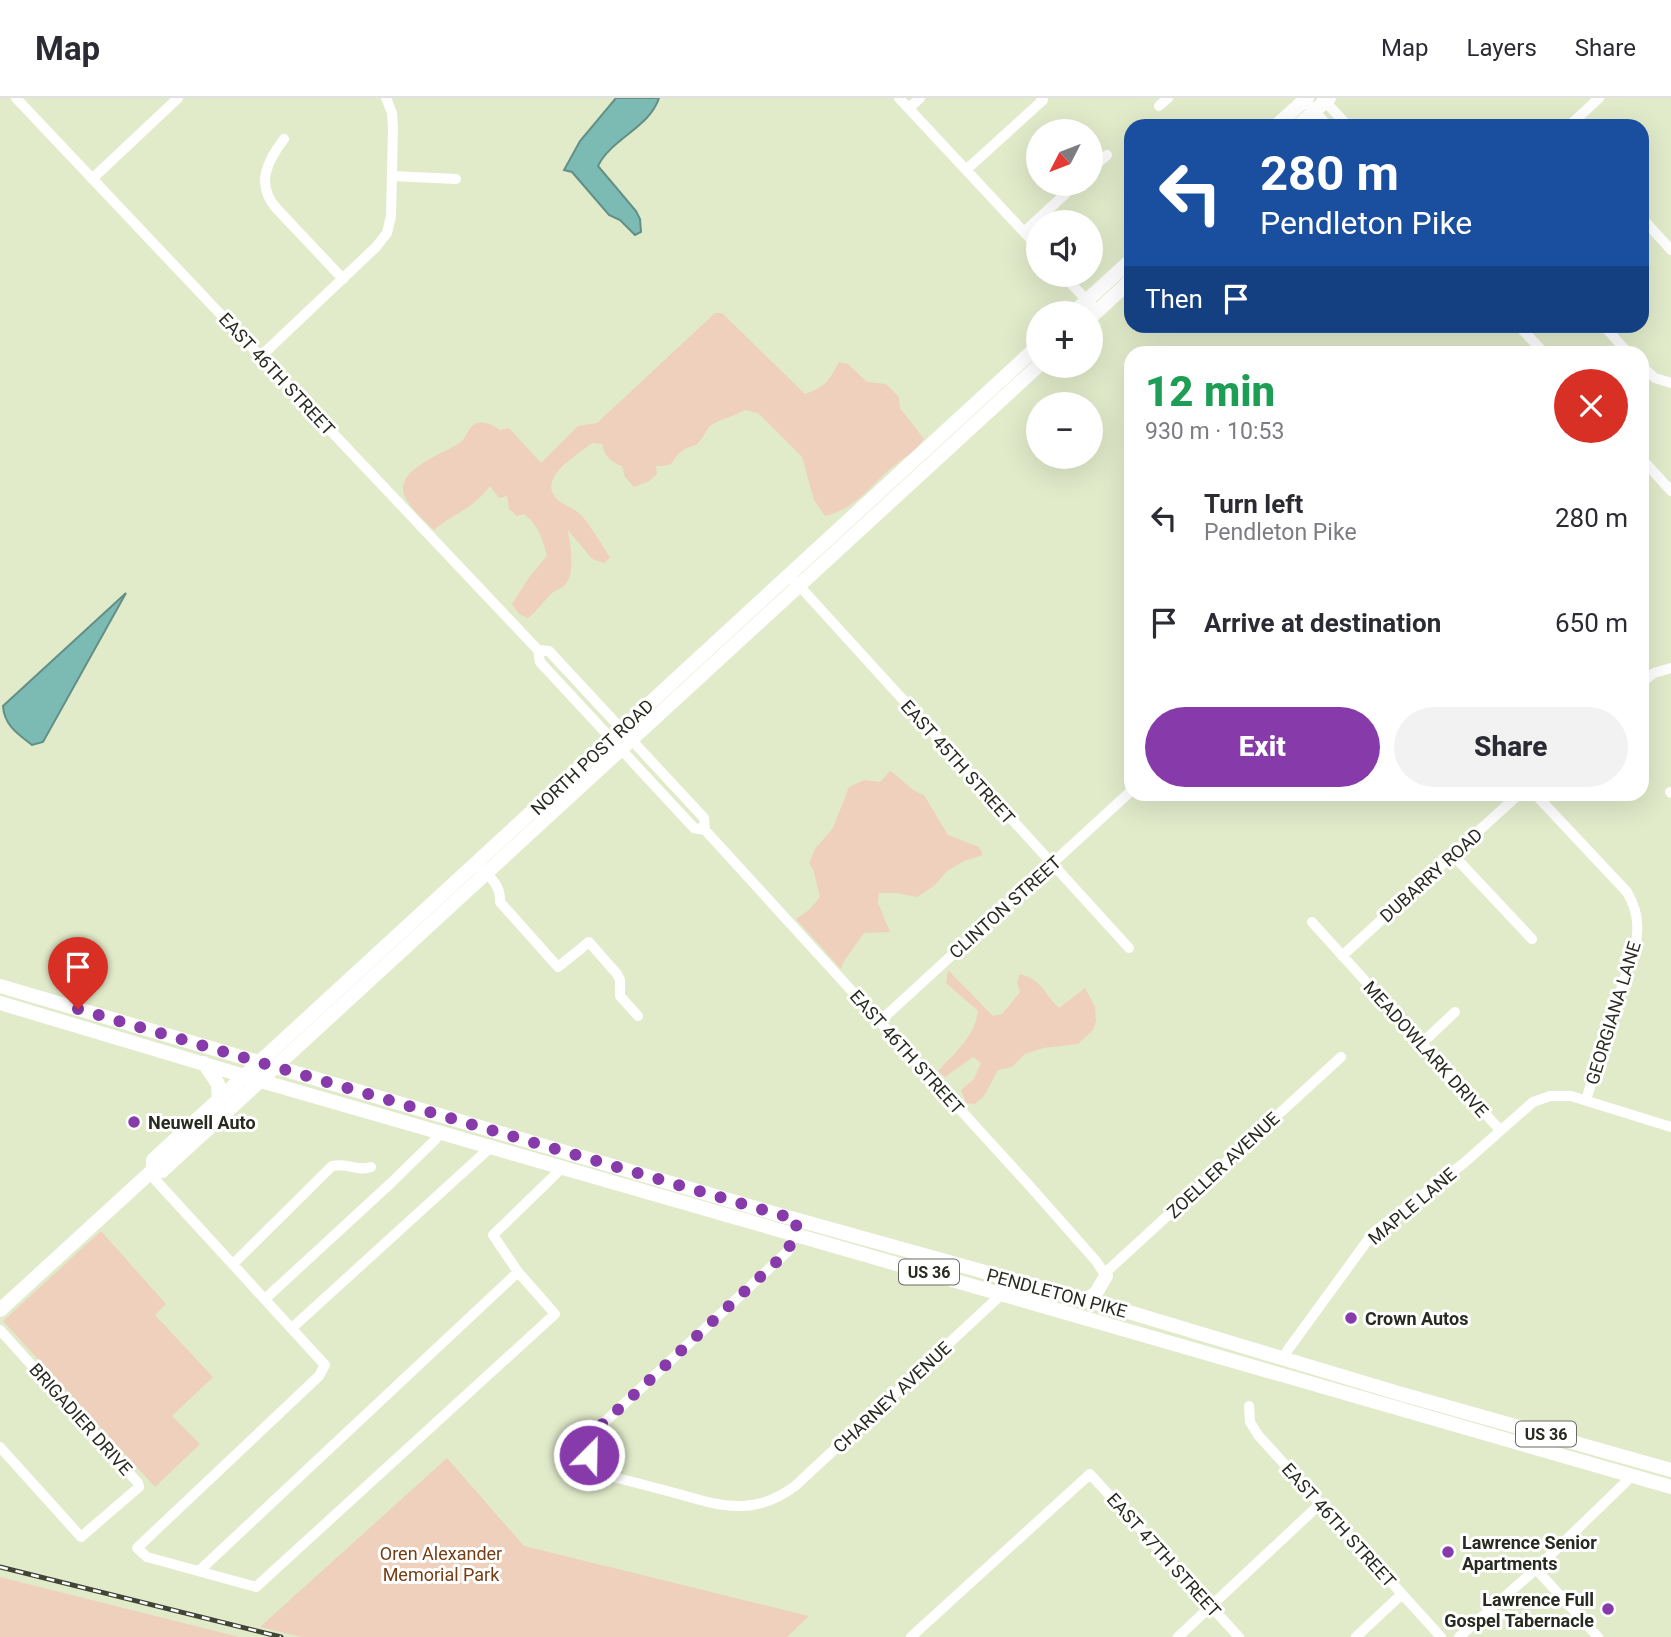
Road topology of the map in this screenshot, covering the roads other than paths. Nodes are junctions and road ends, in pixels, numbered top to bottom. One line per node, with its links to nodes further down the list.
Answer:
1 (16, 98): 20 (street, EAST 46TH STREET)
2 (178, 98): 20 (street)
3 (386, 98): 19 (street)
4 (899, 98): 9 (street)
5 (920, 98): 9 (street)
6 (1041, 98): 18 (street)
7 (1599, 98): 14 (street)
8 (1315, 101): 10 (main road); 11 (main road); 12 (street); 13 (street)
9 (909, 108): 18 (street)
10 (1287, 119)
11 (1303, 119)
12 (1324, 119)
13 (1339, 119)
14 (1576, 119)
15 (284, 139): 27 (street)
16 (1107, 155): 17 (street)
17 (1103, 159)
18 (965, 170): 24 (street)
19 (392, 176): 21 (street); 27 (street)
20 (92, 179): 34 (street, EAST 46TH STREET)
21 (456, 179)
22 (1063, 196): 24 (street)
23 (1649, 226): 25 (street)
24 (1024, 232)
25 (1671, 250)
26 (1124, 266): 30 (main road)
27 (343, 279): 34 (street)
28 (1124, 286): 31 (main road)
29 (1075, 287): 30 (street)
30 (1087, 300)
31 (1103, 306)
32 (1526, 333): 33 (street)
33 (1538, 346)
34 (260, 357): 44 (street, EAST 46TH STREET)
35 (1026, 358): 41 (main road, NORTH POST ROAD)
36 (1649, 373): 38 (street)
37 (1026, 377): 41 (main road, NORTH POST ROAD)
38 (1671, 383)
39 (1649, 467): 40 (street)
40 (1671, 491)
41 (794, 581): 44 (main road, NORTH POST ROAD); 49 (street, EAST 45TH STREET)
42 (1671, 668): 43 (street)
43 (1649, 677)
44 (622, 740): 50 (main road, NORTH POST ROAD); 59 (street, EAST 46TH STREET)
45 (1124, 798): 49 (street, CLINTON STREET)
46 (1511, 801): 48 (street, DUBARRY ROAD)
47 (1542, 801): 70 (street, GEORGIANA LANE)
48 (1453, 855): 52 (street); 54 (street, DUBARRY ROAD)
49 (1051, 865): 53 (street, EAST 45TH STREET); 59 (street, CLINTON STREET)
50 (481, 869): 58 (street); 60 (main road, NORTH POST ROAD); 63 (main road, NORTH POST ROAD)
51 (1312, 922): 54 (street, MEADOWLARK DRIVE)
52 (1532, 939)
53 (1129, 948)
54 (1342, 956): 61 (street, MEADOWLARK DRIVE)
55 (0, 986): 63 (main road, PENDLETON PIKE / US 36)
56 (0, 1003): 64 (main road, PENDLETON PIKE / US 36)
57 (1455, 1012): 61 (street)
58 (638, 1016)
59 (879, 1022): 82 (street, EAST 46TH STREET)
60 (305, 1041): 65 (main road, NORTH POST ROAD); 67 (main road)
61 (1421, 1044): 72 (street, MEADOWLARK DRIVE)
62 (1341, 1057): 82 (street, ZOELLER AVENUE)
63 (259, 1062): 65 (main road, PENDLETON PIKE / US 36); 66 (main road, NORTH POST ROAD)
64 (204, 1063): 66 (main road, PENDLETON PIKE / US 36); 69 (main road)
65 (276, 1067): 67 (main road, PENDLETON PIKE / US 36); 68 (main road, NORTH POST ROAD)
66 (245, 1076): 68 (main road, PENDLETON PIKE / US 36); 69 (main road, NORTH POST ROAD)
67 (321, 1080): 78 (main road, PENDLETON PIKE / US 36)
68 (261, 1081): 73 (main road, PENDLETON PIKE / US 36); 77 (main road, NORTH POST ROAD)
69 (219, 1100): 77 (main road, NORTH POST ROAD)
70 (1586, 1100): 71 (street, MEADOWLARK DRIVE); 72 (street, MEADOWLARK DRIVE)
71 (1671, 1127)
72 (1500, 1130): 90 (street, MAPLE LANE)
73 (441, 1131): 74 (main road, PENDLETON PIKE / US 36); 84 (street)
74 (492, 1146): 76 (main road, PENDLETON PIKE / US 36); 88 (street)
75 (371, 1167): 80 (street)
76 (563, 1167): 79 (main road, PENDLETON PIKE / US 36); 81 (street)
77 (151, 1172): 80 (street); 87 (main road, NORTH POST ROAD)
78 (798, 1220): 79 (street); 85 (main road, PENDLETON PIKE / US 36)
79 (794, 1234): 83 (main road, PENDLETON PIKE / US 36); 83 (street, CHARNEY AVENUE)
80 (233, 1264): 84 (street)
81 (518, 1272): 98 (street); 98 (street)
82 (1105, 1275): 85 (main road); 86 (main road)
83 (1003, 1294): 94 (main road, PENDLETON PIKE / US 36)
84 (265, 1299): 88 (street)
85 (1085, 1301): 86 (main road, PENDLETON PIKE / US 36)
86 (1113, 1308): 90 (main road, PENDLETON PIKE / US 36)
87 (0, 1310)
88 (292, 1328): 98 (street)
89 (0, 1330): 92 (street, BRIGADIER DRIVE)
90 (1284, 1358): 93 (main road, PENDLETON PIKE / US 36)
91 (1249, 1406): 96 (street, EAST 46TH STREET)
92 (0, 1447)
93 (1671, 1470)
94 (1632, 1476): 95 (main road, PENDLETON PIKE / US 36); 97 (street)
95 (1671, 1487)
96 (1320, 1504): 99 (street, EAST 46TH STREET); 100 (street)
97 (1536, 1569): 106 (street); 107 (street)
98 (199, 1571)
99 (1402, 1594): 104 (street); 105 (street, EAST 46TH STREET)
100 (1210, 1606): 101 (street, EAST 47TH STREET); 102 (street); 103 (street, EAST 47TH STREET)
101 (911, 1637)
102 (1178, 1637)
103 (1239, 1637)
104 (1356, 1637)
105 (1441, 1637)
106 (1460, 1637)
107 (1598, 1637)

